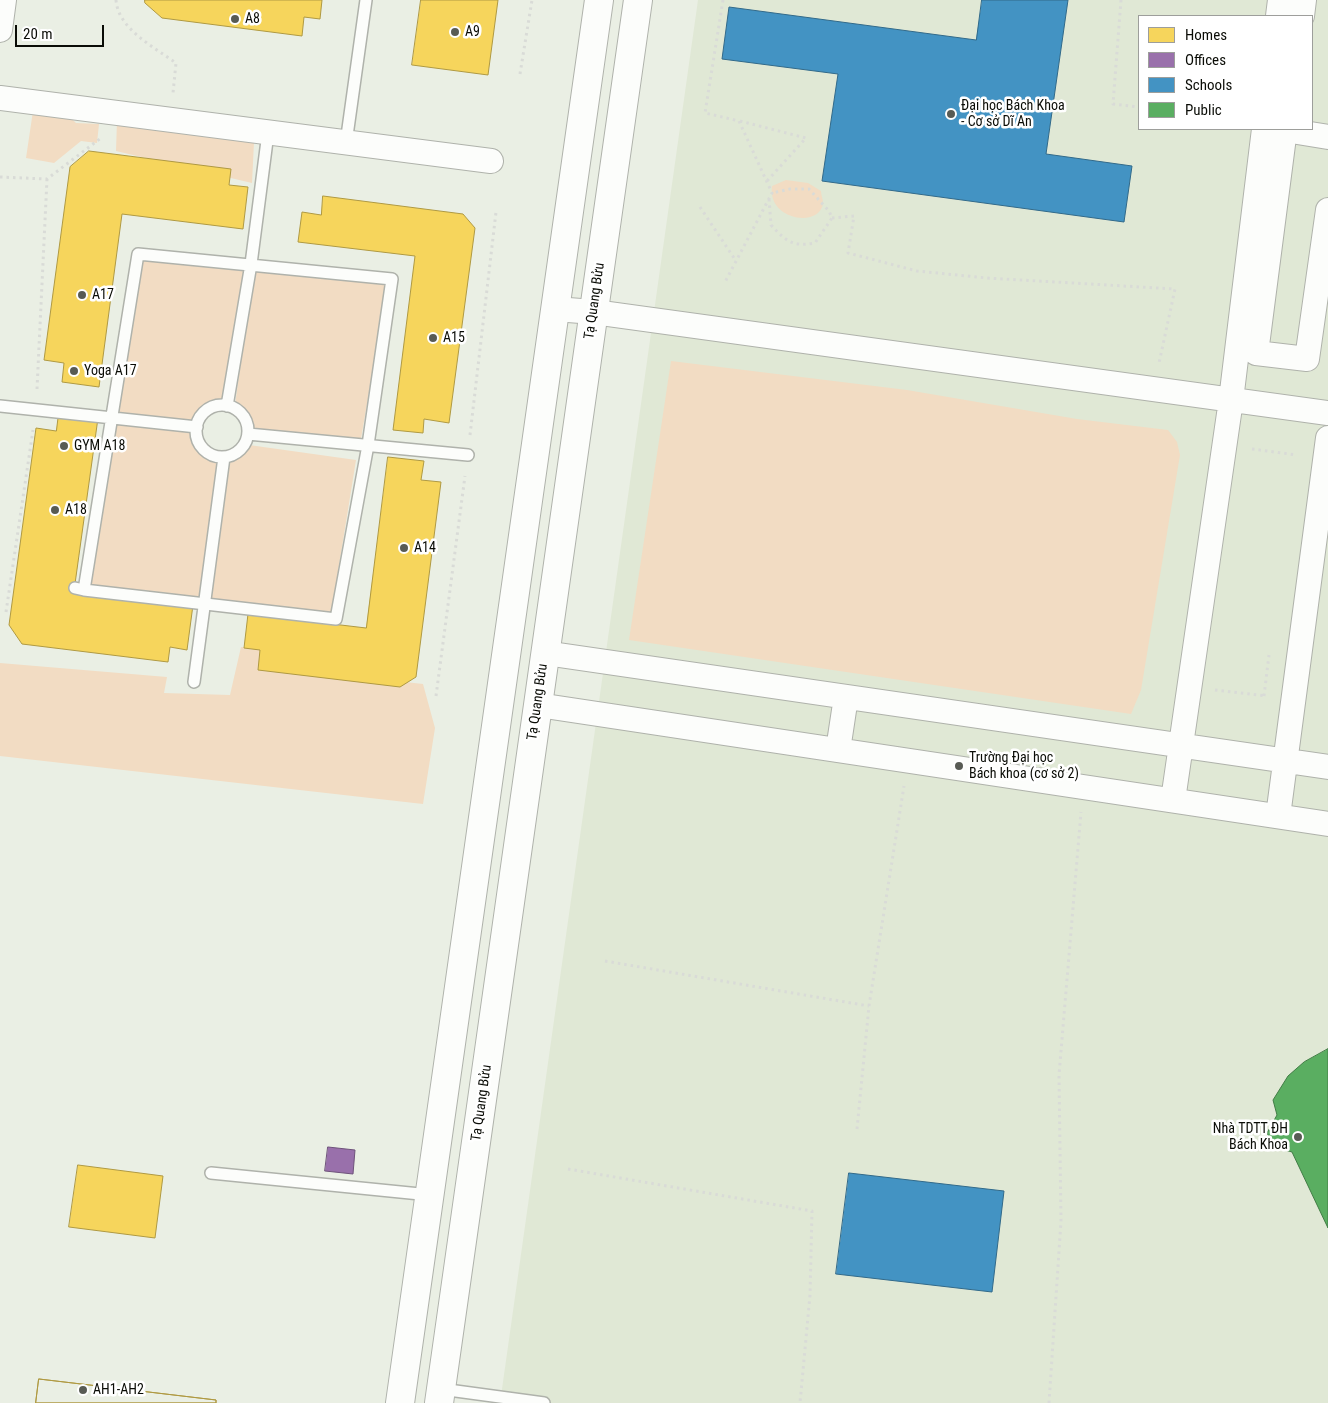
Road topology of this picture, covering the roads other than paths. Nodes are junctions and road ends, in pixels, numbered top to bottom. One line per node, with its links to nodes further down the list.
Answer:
1 (4, 0): 9 (street)
2 (366, 0): 16 (lane)
3 (599, 0): 20 (street)
4 (638, 0): 21 (street, Tạ Quang Bửu)
5 (1280, 0): 7 (street)
6 (1304, 0): 8 (street)
7 (1278, 15)
8 (1302, 15)
9 (0, 30)
10 (0, 98): 14 (street)
11 (1278, 130): 18 (street)
12 (1278, 130): 22 (street)
13 (1284, 130): 15 (street)
14 (268, 133): 16 (street); 19 (lane)
15 (1328, 137)
16 (346, 143): 17 (street)
17 (491, 161)
18 (1328, 210)
19 (251, 264): 24 (lane); 26 (lane); 30 (lane)
20 (555, 309): 21 (street); 46 (street)
21 (594, 312): 22 (street); 34 (street, Tạ Quang Bửu)
22 (1231, 400): 25 (street); 38 (street)
23 (0, 406): 26 (lane)
24 (227, 406): 27 (lane); 28 (lane)
25 (1328, 413)
26 (112, 419): 27 (lane); 33 (lane)
27 (197, 427): 32 (lane)
28 (248, 434): 30 (lane); 32 (lane)
29 (1328, 438): 40 (street)
30 (368, 445): 31 (lane); 33 (lane)
31 (468, 455)
32 (224, 457): 33 (lane)
33 (206, 604): 35 (lane)
34 (545, 654): 36 (street); 37 (street, Tạ Quang Bửu)
35 (194, 682)
36 (846, 698): 38 (street); 39 (street)
37 (538, 705): 39 (street); 47 (street, Tạ Quang Bửu)
38 (1182, 746): 40 (street); 42 (street)
39 (838, 750): 42 (street)
40 (1286, 761): 41 (street); 43 (street)
41 (1328, 767)
42 (1173, 800): 43 (street)
43 (1278, 816): 44 (street)
44 (1328, 824)
45 (211, 1173): 46 (lane)
46 (430, 1195): 47 (street); 49 (street)
47 (468, 1200): 48 (street, Tạ Quang Bửu)
48 (440, 1396): 50 (lane)
49 (400, 1403)
50 (544, 1403)

